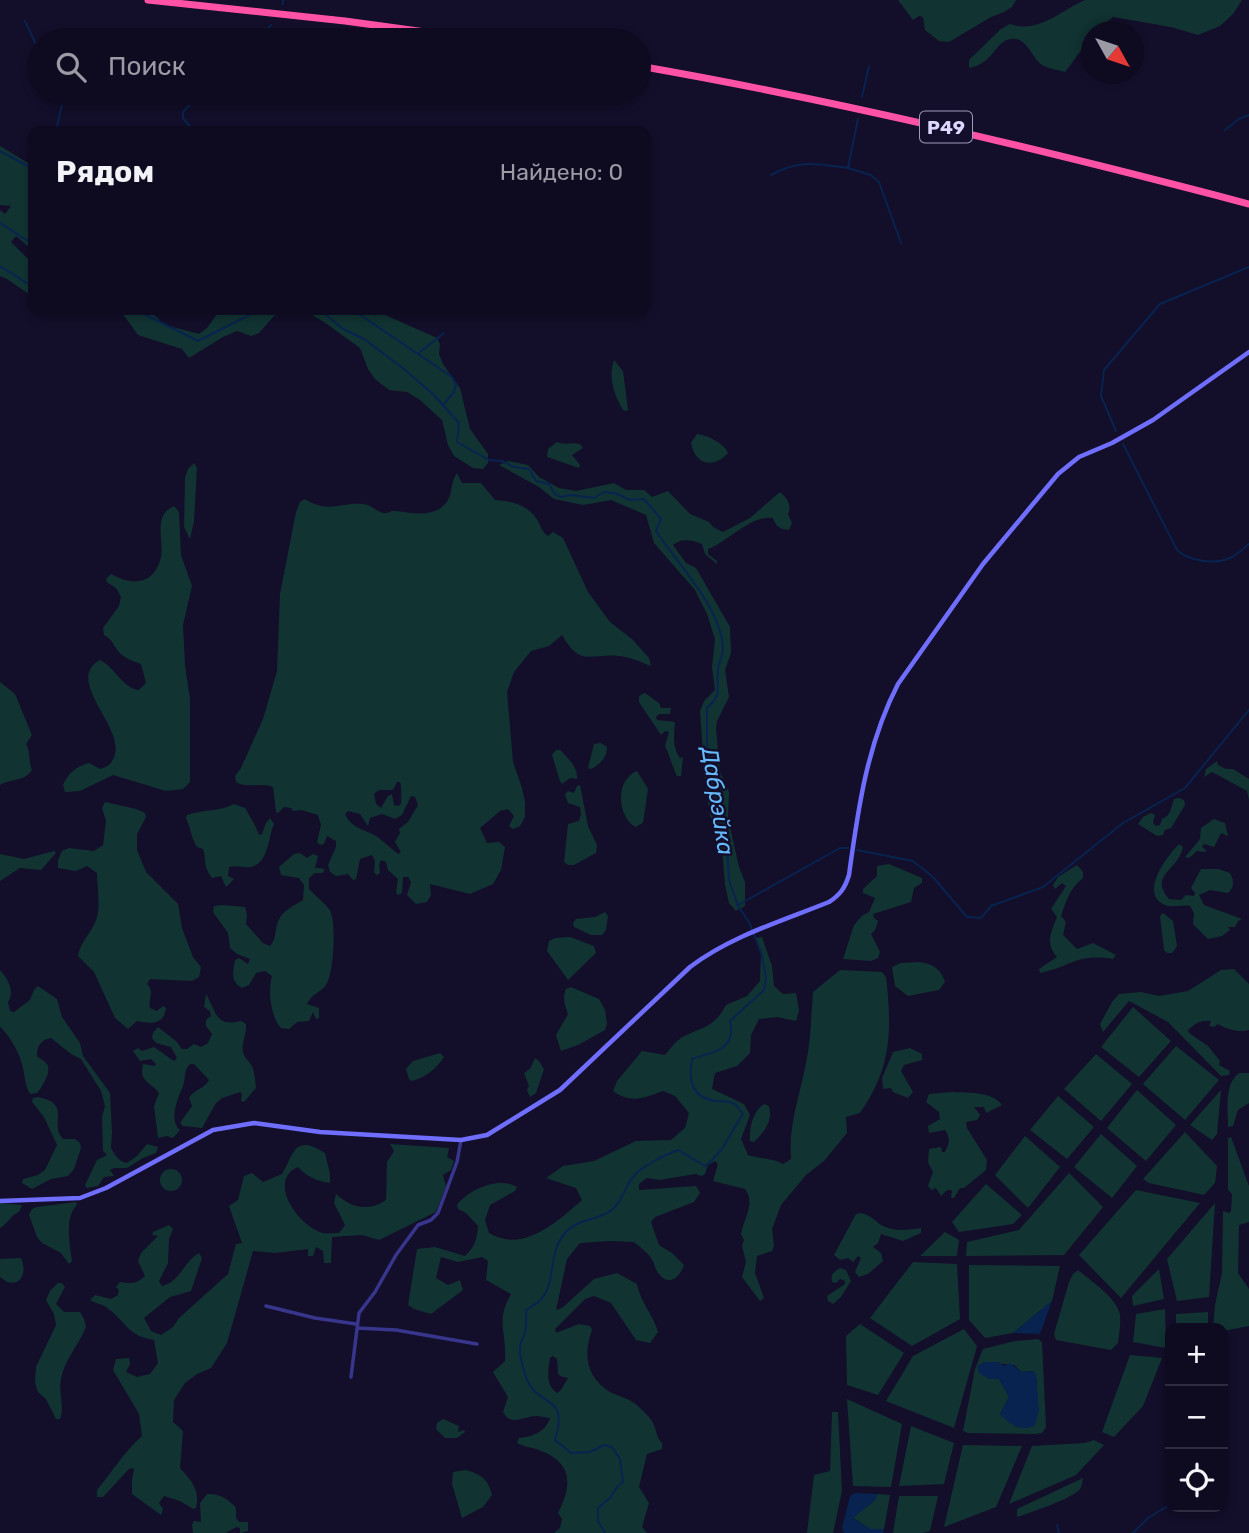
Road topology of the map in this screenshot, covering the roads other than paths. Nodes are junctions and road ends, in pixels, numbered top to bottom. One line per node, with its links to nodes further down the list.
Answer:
1 (148, 0): 2 (highway)
2 (396, 28)
3 (651, 67): 4 (highway, Р49)
4 (1249, 204)
5 (1249, 352): 6 (street)
6 (461, 1140): 7 (street); 9 (street)
7 (0, 1201)
8 (266, 1306): 9 (street)
9 (357, 1326): 10 (street); 11 (street)
10 (477, 1344)
11 (351, 1377)

